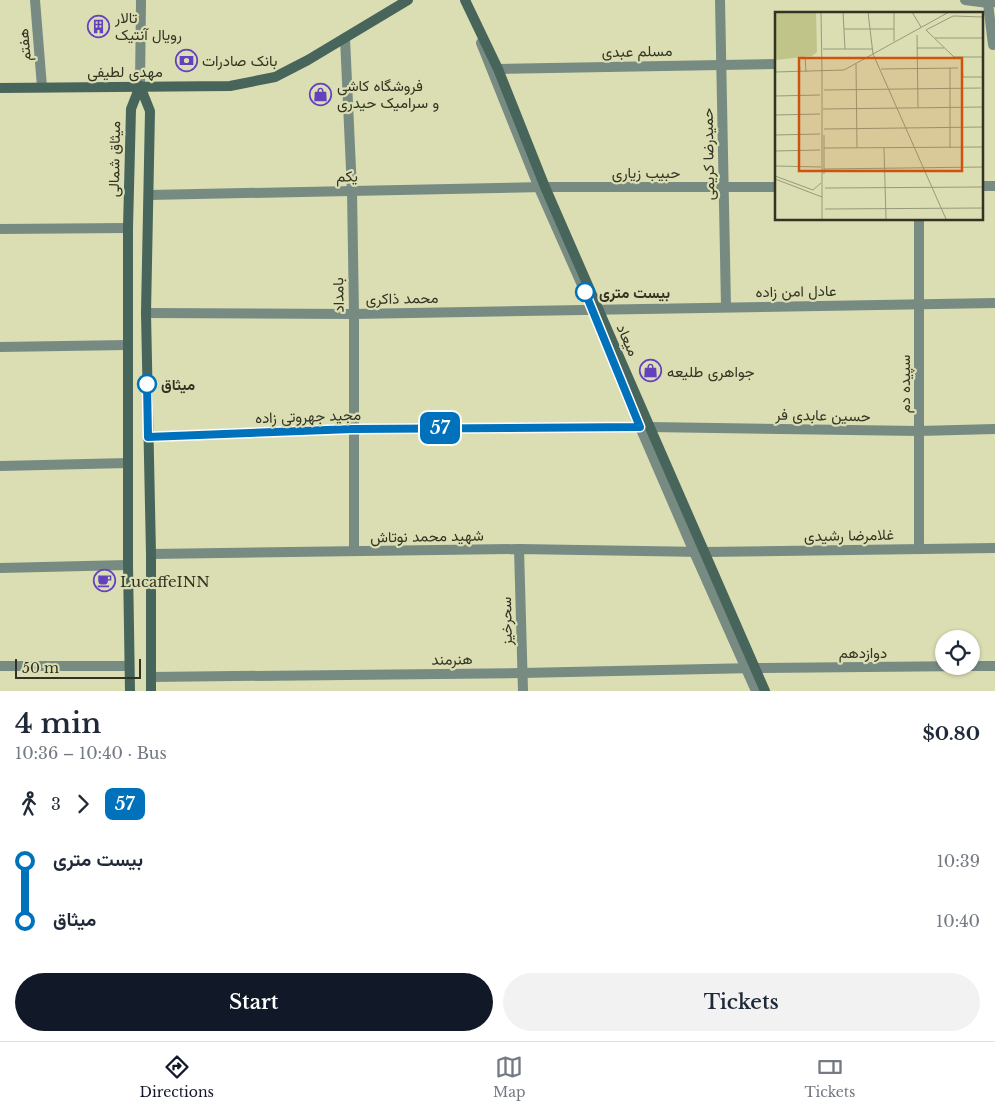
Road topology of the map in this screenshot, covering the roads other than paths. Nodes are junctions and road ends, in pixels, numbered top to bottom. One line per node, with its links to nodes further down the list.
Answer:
1 (35, 0): 15 (street, هفتم)
2 (141, 0): 14 (street)
3 (408, 0): 8 (main road, مهدی لطیفی)
4 (464, 0): 12 (main road, میعاد); 19 (street)
5 (720, 0): 11 (street, حمیدرضا کریمی)
6 (965, 0): 7 (street)
7 (991, 2): 9 (street)
8 (345, 38): 14 (main road, مهدی لطیفی); 22 (street, بامداد)
9 (993, 45)
10 (775, 64): 11 (street, مسلم عبدی)
11 (721, 65): 12 (street, مسلم عبدی); 20 (street, حمیدرضا کریمی)
12 (498, 68): 19 (main road, میعاد)
13 (0, 83): 16 (street)
14 (140, 86): 15 (main road, مهدی لطیفی); 23 (main road); 25 (main road, میثاق شمالی)
15 (42, 87): 16 (main road, مهدی لطیفی)
16 (0, 88)
17 (982, 186): 18 (street)
18 (995, 186)
19 (542, 187): 20 (street, حبیب زیاری); 22 (street, یکم); 30 (main road, میعاد)
20 (724, 187): 21 (street, حبیب زیاری); 29 (street, حمیدرضا کریمی)
21 (775, 187)
22 (352, 191): 23 (street, یکم); 32 (street, بامداد)
23 (149, 196): 31 (main road)
24 (919, 220): 28 (street, سپیده دم)
25 (128, 228): 26 (street); 33 (main road, میثاق شمالی)
26 (0, 230)
27 (995, 303): 28 (street, عادل امن زاده)
28 (919, 304): 29 (street, عادل امن زاده); 38 (street, سپیده دم)
29 (726, 308): 30 (street, عادل امن زاده)
30 (596, 310): 32 (street, محمد ذاکری); 35 (main road, میعاد)
31 (146, 313): 32 (street, محمد ذاکری); 39 (main road)
32 (354, 314): 36 (street, بامداد)
33 (127, 345): 34 (street); 40 (main road, میثاق شمالی)
34 (0, 346)
35 (645, 427): 36 (street, مجید جهروتی زاده); 38 (street, حسین عابدی‌ فر); 46 (main road, میعاد)
36 (353, 429): 39 (street, مجید جهروتی زاده); 45 (street, بامداد)
37 (995, 429): 38 (street, حسین عابدی‌ فر)
38 (919, 431): 44 (street, سپیده دم)
39 (148, 437): 47 (main road)
40 (128, 463): 41 (street); 48 (main road, میثاق شمالی)
41 (0, 466)
42 (995, 548): 44 (street, غلامرضا رشیدی)
43 (520, 550): 45 (street, شهید محمد نوتاش); 46 (street, شهید محمد نوتاش); 56 (street, سحرخیز)
44 (919, 550): 46 (street, غلامرضا رشیدی)
45 (354, 551): 47 (street, شهید محمد نوتاش)
46 (699, 552): 55 (main road, میعاد)
47 (150, 554): 57 (main road)
48 (128, 565): 49 (street); 51 (main road, میثاق شمالی)
49 (0, 568)
50 (0, 666): 51 (street)
51 (129, 666): 58 (main road, میثاق شمالی)
52 (935, 666): 55 (street, دوازدهم)
53 (980, 666): 54 (street, دوازدهم)
54 (995, 666)
55 (750, 668): 56 (street, هنرمند); 61 (street); 62 (main road, میعاد)
56 (522, 673): 57 (street, هنرمند); 60 (street, سحرخیز)
57 (150, 677): 59 (main road)
58 (130, 691)
59 (151, 691)
60 (523, 691)
61 (756, 691)
62 (765, 691)

